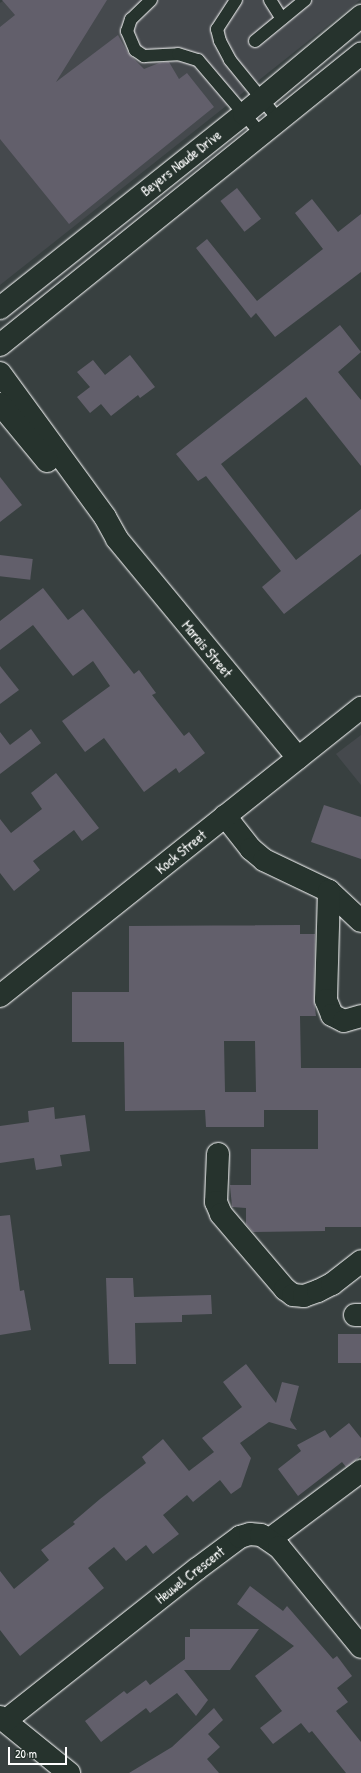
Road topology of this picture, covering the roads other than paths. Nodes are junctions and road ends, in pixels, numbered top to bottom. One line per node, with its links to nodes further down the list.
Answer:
1 (151, 0): 10 (lane)
2 (236, 0): 9 (lane)
3 (270, 0): 6 (lane)
4 (305, 0): 6 (lane)
5 (361, 16): 9 (street, Beyers Naude Drive)
6 (282, 19): 7 (lane)
7 (255, 41)
8 (361, 54): 11 (street, Beyers Naude Drive)
9 (262, 98): 10 (street, Beyers Naude Drive); 11 (lane)
10 (244, 114): 12 (lane); 13 (street, Beyers Naude Drive)
11 (279, 120): 12 (street, Beyers Naude Drive)
12 (261, 134): 14 (street, Beyers Naude Drive)
13 (0, 308)
14 (0, 345)
15 (0, 373): 17 (street, Marais Street)
16 (0, 404): 17 (street, Marais Street)
17 (117, 539): 19 (street, Marais Street)
18 (361, 708): 19 (street, Kock Street)
19 (298, 758): 20 (street, Kock Street)
20 (225, 816): 21 (street); 23 (street, Kock Street)
21 (329, 891): 22 (street); 24 (street)
22 (361, 921)
23 (0, 996)
24 (361, 1016)
25 (218, 1154): 26 (street)
26 (361, 1261)
27 (361, 1471): 28 (street)
28 (270, 1539): 29 (street); 30 (street, Heuwel Crescent)
29 (361, 1647)
30 (2, 1719): 31 (street)
31 (69, 1773)

